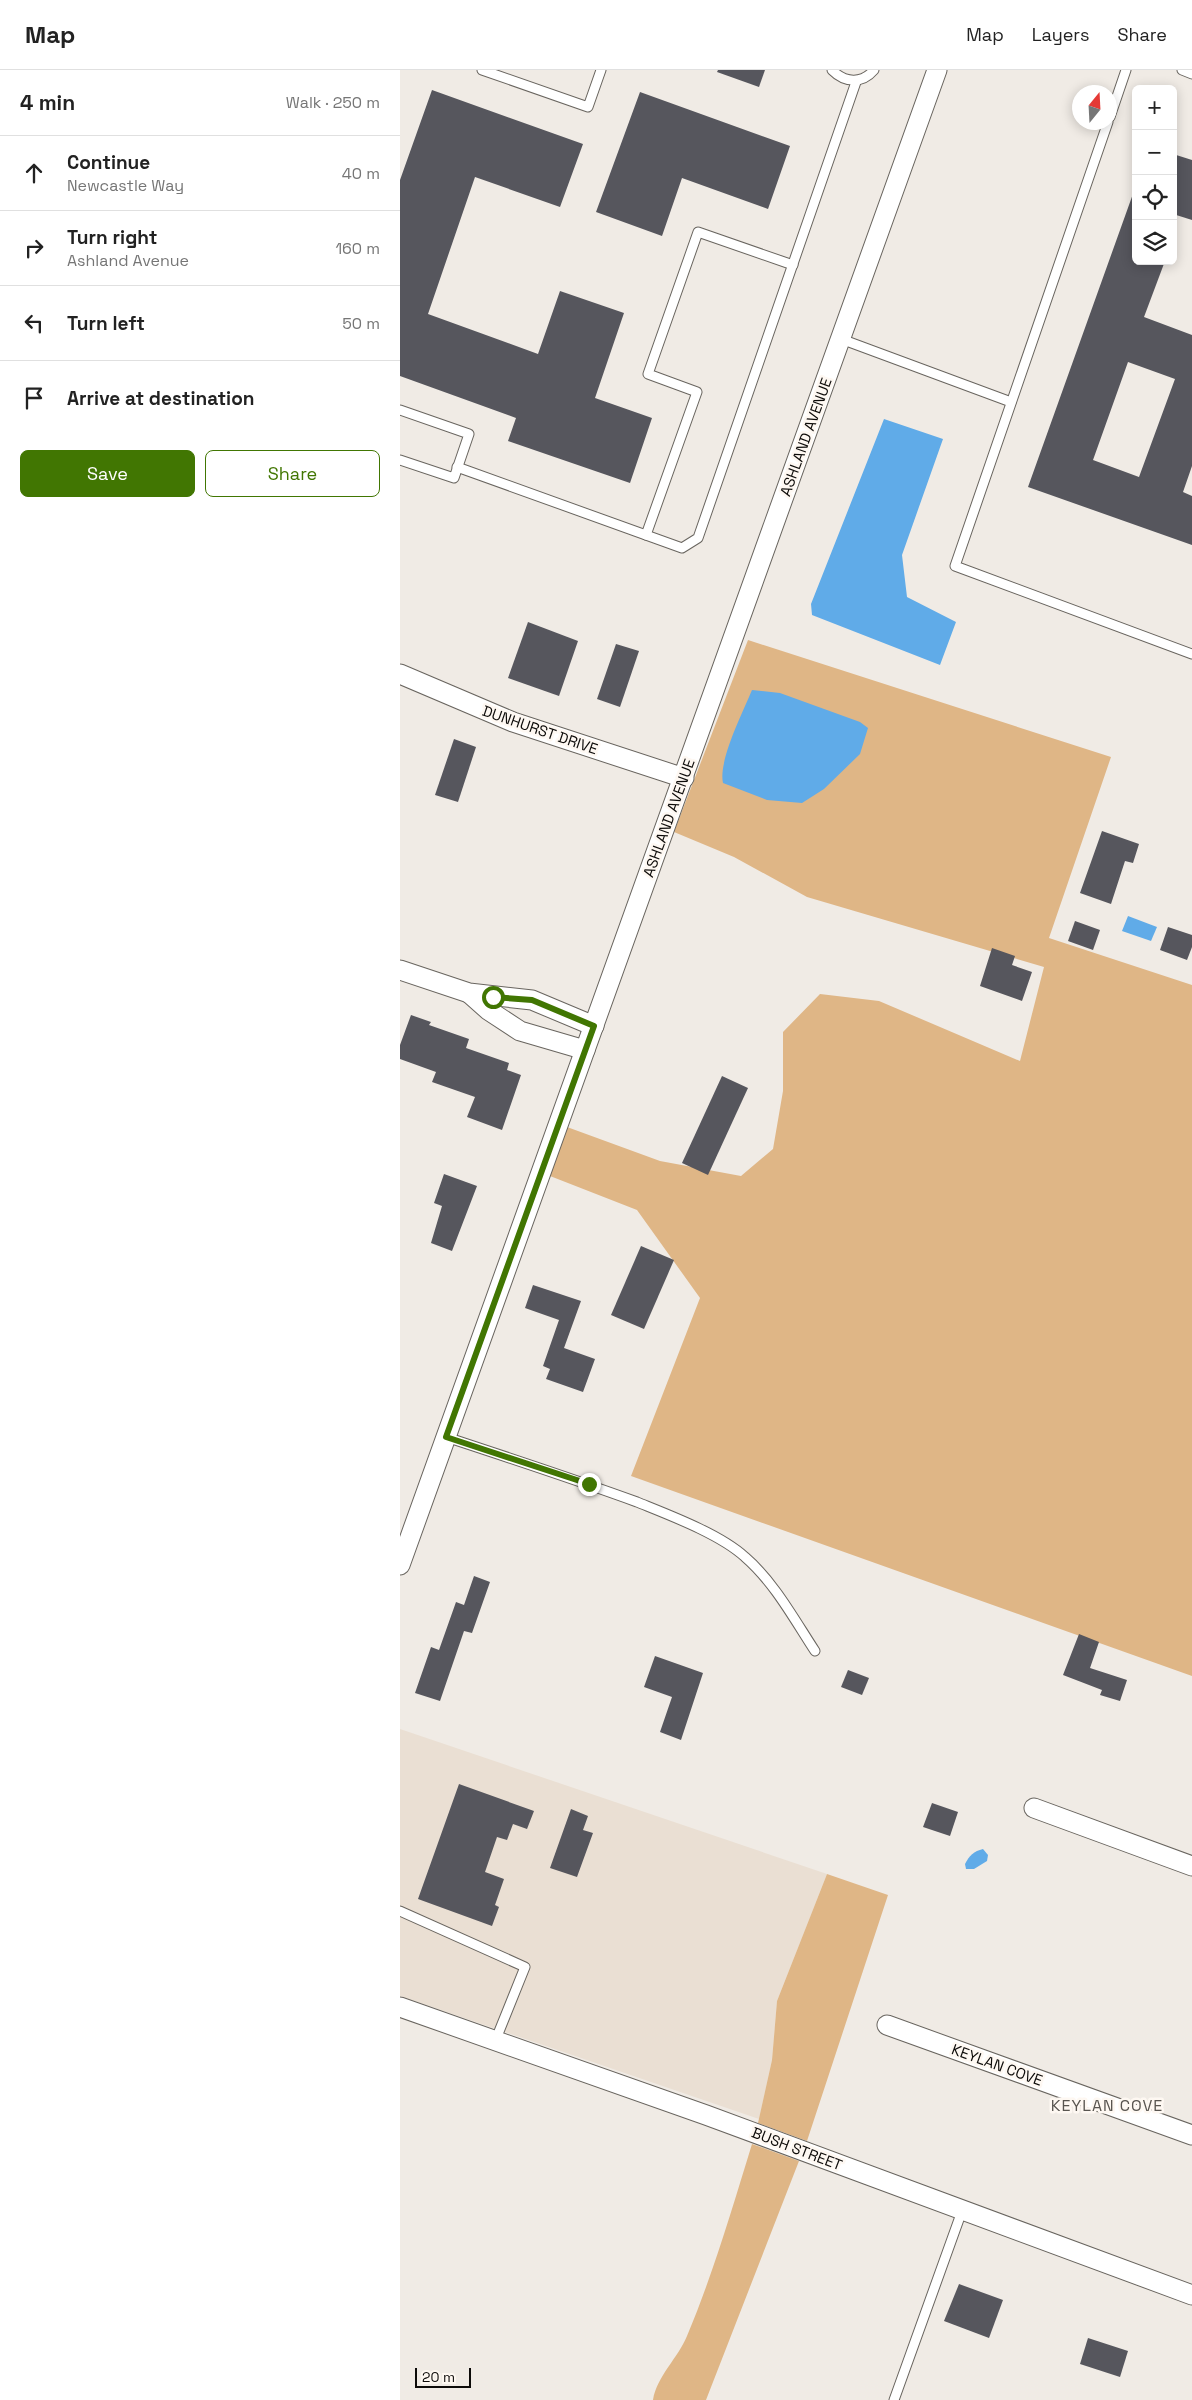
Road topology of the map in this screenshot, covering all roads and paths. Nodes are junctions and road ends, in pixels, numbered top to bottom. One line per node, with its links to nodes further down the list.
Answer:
1 (482, 70): 2 (lane)
2 (601, 70)
3 (832, 70): 9 (lane)
4 (874, 70): 9 (lane)
5 (1126, 70): 10 (lane)
6 (1182, 70): 8 (lane)
7 (934, 71): 13 (street, ASHLAND AVENUE)
8 (1192, 74)
9 (856, 82): 12 (lane)
10 (1117, 96)
11 (1105, 130): 14 (lane)
12 (792, 265): 18 (lane); 18 (lane)
13 (841, 339): 14 (lane); 21 (street, ASHLAND AVENUE)
14 (1012, 402): 19 (lane)
15 (400, 410): 17 (lane)
16 (400, 460): 17 (lane)
17 (457, 467): 18 (lane)
18 (646, 535)
19 (1192, 654)
20 (400, 674): 21 (street, DUNHURST DRIVE)
21 (684, 778): 24 (street, ASHLAND AVENUE)
22 (400, 970): 23 (street)
23 (469, 993): 24 (street); 25 (street)
24 (594, 1026): 25 (street, ASHLAND AVENUE)
25 (585, 1050): 26 (street, ASHLAND AVENUE)
26 (446, 1437): 27 (street, ASHLAND AVENUE); 28 (lane)
27 (400, 1565)
28 (815, 1651)
29 (1034, 1808): 30 (street)
30 (1192, 1866)
31 (400, 1912): 34 (lane)
32 (400, 2007): 34 (street, BUSH STREET)
33 (887, 2025): 35 (street, KEYLAN COVE)
34 (496, 2039): 36 (street, BUSH STREET)
35 (1192, 2135)
36 (962, 2211): 37 (street, BUSH STREET); 38 (lane)
37 (1192, 2295)
38 (894, 2400)

